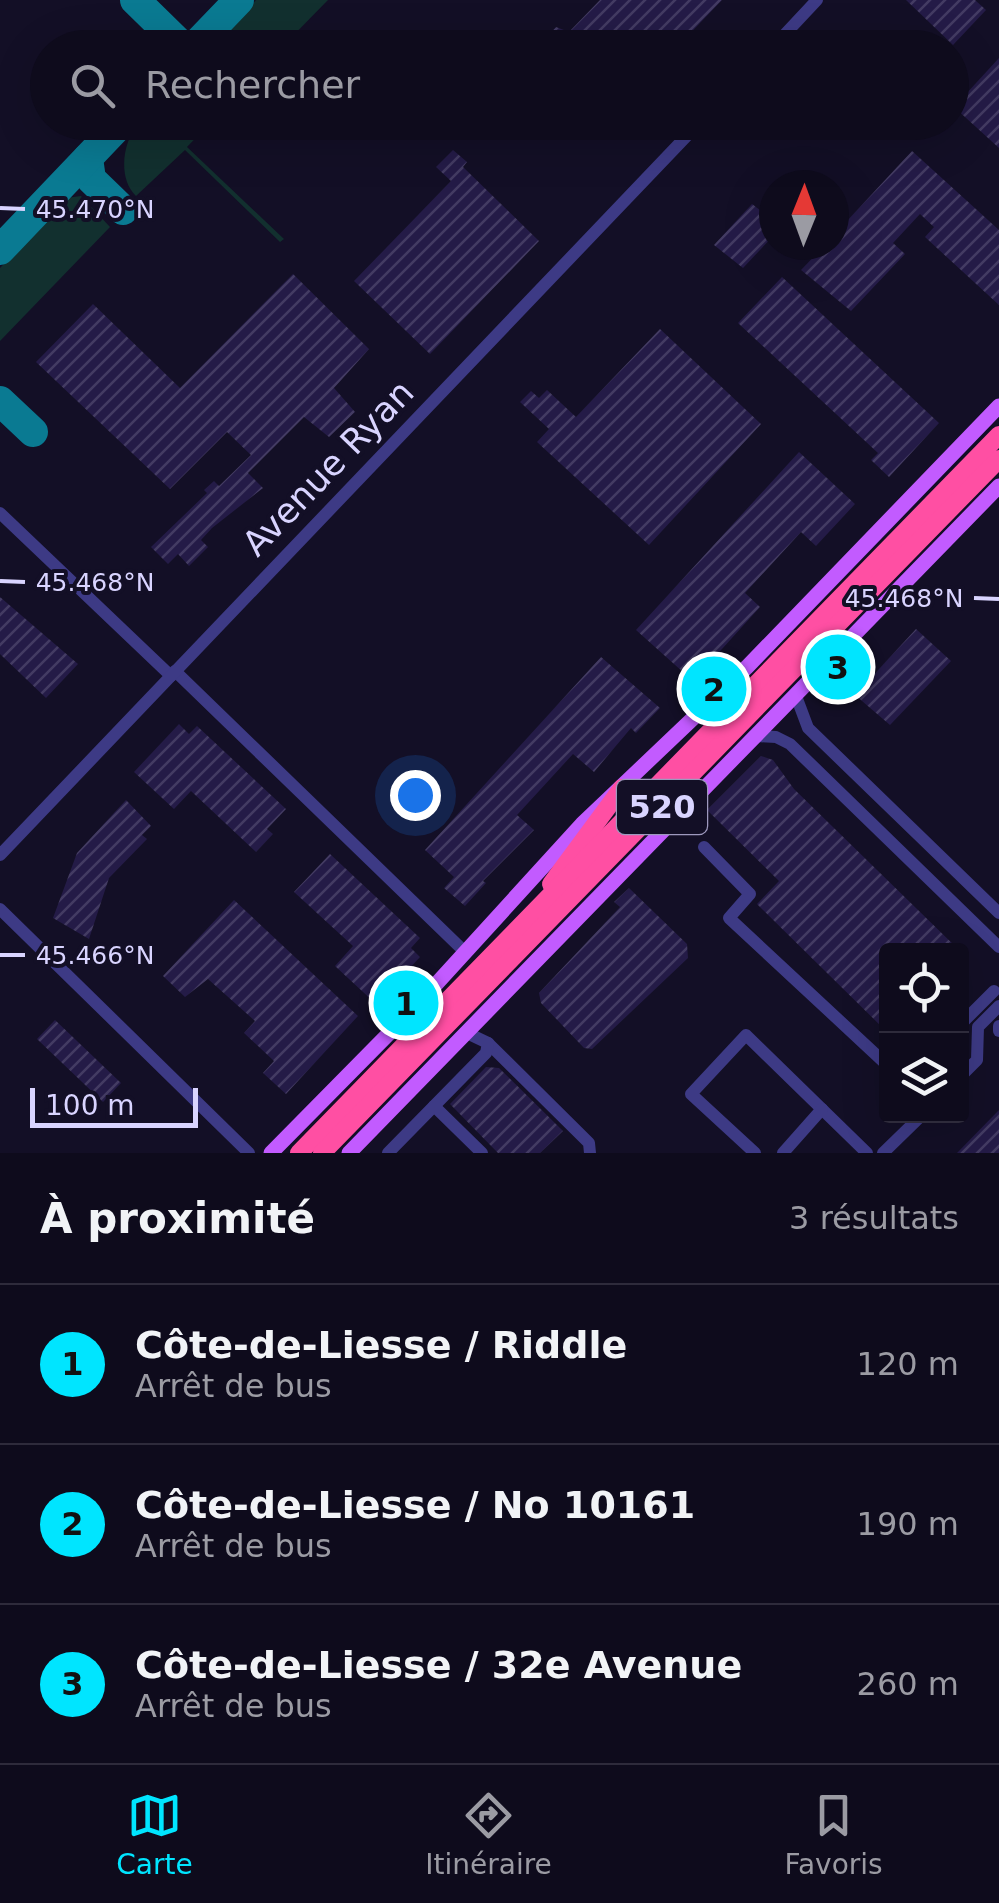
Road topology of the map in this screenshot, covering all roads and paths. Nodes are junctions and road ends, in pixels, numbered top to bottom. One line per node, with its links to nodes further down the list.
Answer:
1 (817, 0): 2 (street)
2 (789, 30)
3 (683, 140): 9 (street, Avenue Ryan)
4 (999, 406): 12 (main road)
5 (999, 435): 17 (highway, 520)
6 (999, 458): 34 (highway, 520)
7 (999, 486): 10 (main road)
8 (0, 513): 9 (street)
9 (173, 674): 14 (street, Avenue Ryan); 19 (street)
10 (796, 696): 11 (main road); 16 (street)
11 (757, 736): 18 (street); 23 (main road)
12 (622, 788): 17 (highway); 19 (main road)
13 (704, 847): 25 (street)
14 (0, 855)
15 (0, 909): 32 (street)
16 (999, 914)
17 (518, 930): 33 (highway, 520)
18 (999, 947)
19 (466, 954): 31 (main road)
20 (997, 991): 22 (street)
21 (999, 1006): 26 (street)
22 (969, 1016)
23 (467, 1032): 24 (street); 27 (main road)
24 (488, 1043): 29 (street); 38 (street)
25 (879, 1057)
26 (969, 1068)
27 (406, 1096): 29 (street); 35 (main road)
28 (822, 1108): 39 (street); 40 (street); 41 (street)
29 (430, 1110): 36 (street); 37 (street)
30 (914, 1123): 42 (street)
31 (275, 1149)
32 (249, 1153)
33 (299, 1153)
34 (322, 1153)
35 (349, 1153)
36 (388, 1153)
37 (482, 1153)
38 (590, 1153)
39 (755, 1153)
40 (783, 1153)
41 (867, 1153)
42 (883, 1153)

